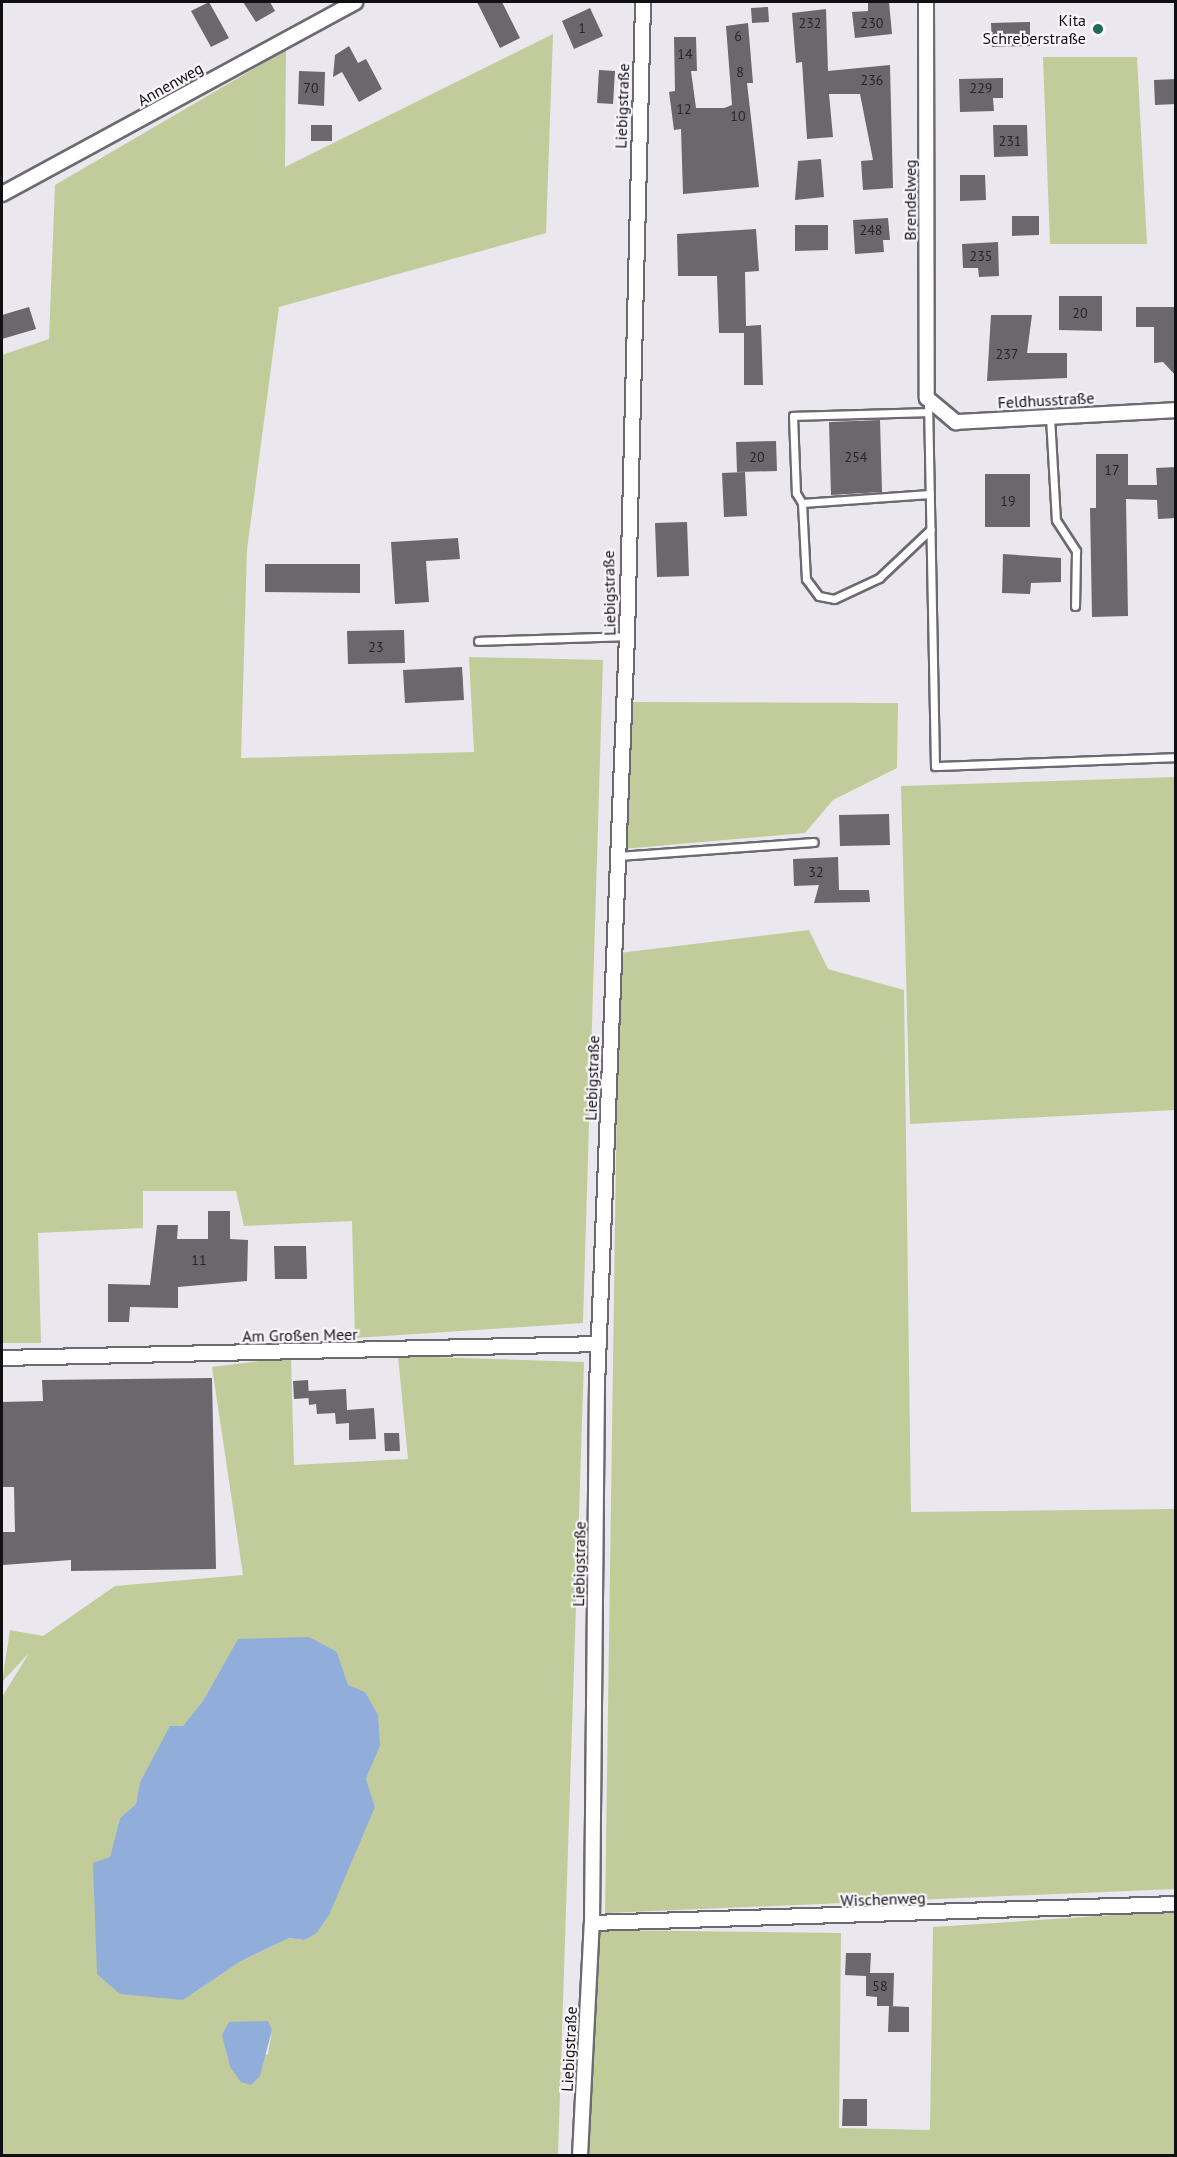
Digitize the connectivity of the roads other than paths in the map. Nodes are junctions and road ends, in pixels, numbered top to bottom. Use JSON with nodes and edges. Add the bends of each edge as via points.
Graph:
{"nodes":[{"id":1,"x":355,"y":2,"type":"edge"},
{"id":2,"x":643,"y":2,"type":"edge"},
{"id":3,"x":926,"y":2,"type":"edge"},
{"id":4,"x":2,"y":194,"type":"edge"},
{"id":5,"x":928,"y":405,"type":"junction"},
{"id":6,"x":1176,"y":410,"type":"edge"},
{"id":7,"x":1050,"y":417,"type":"junction"},
{"id":8,"x":930,"y":494,"type":"junction"},
{"id":9,"x":802,"y":503,"type":"junction"},
{"id":10,"x":931,"y":529,"type":"junction"},
{"id":11,"x":1075,"y":606,"type":"dead end"},
{"id":12,"x":627,"y":636,"type":"junction"},
{"id":13,"x":478,"y":641,"type":"dead end"},
{"id":14,"x":1176,"y":757,"type":"edge"},
{"id":15,"x":813,"y":842,"type":"dead end"},
{"id":16,"x":615,"y":856,"type":"junction"},
{"id":17,"x":599,"y":1344,"type":"junction"},
{"id":18,"x":2,"y":1358,"type":"edge"},
{"id":19,"x":1176,"y":1904,"type":"edge"},
{"id":20,"x":592,"y":1923,"type":"junction"},
{"id":21,"x":580,"y":2156,"type":"edge"}],
"edges":[{"from":1,"to":4,"type":"street","name":"Annenweg"},
{"from":2,"to":12,"type":"street","name":"Liebigstraße"},
{"from":3,"to":5,"type":"street","name":"Brendelweg"},
{"from":5,"to":7,"type":"street","name":"Feldhusstraße","via":[[956,422]]},
{"from":5,"to":8,"type":"lane"},
{"from":5,"to":9,"type":"lane","via":[[793,416],[796,493]]},
{"from":6,"to":7,"type":"street","name":"Feldhusstraße"},
{"from":7,"to":11,"type":"lane","via":[[1056,520],[1076,551]]},
{"from":8,"to":9,"type":"lane"},
{"from":8,"to":10,"type":"lane"},
{"from":9,"to":10,"type":"lane","via":[[806,579],[819,596],[834,599],[879,578]]},
{"from":10,"to":14,"type":"lane","via":[[935,766]]},
{"from":12,"to":13,"type":"lane"},
{"from":12,"to":16,"type":"street","name":"Liebigstraße"},
{"from":15,"to":16,"type":"lane"},
{"from":16,"to":17,"type":"street","name":"Liebigstraße"},
{"from":17,"to":18,"type":"street","name":"Am Großen Meer"},
{"from":17,"to":20,"type":"street","name":"Liebigstraße"},
{"from":19,"to":20,"type":"street","name":"Wischenweg"},
{"from":20,"to":21,"type":"street","name":"Liebigstraße"}]}
